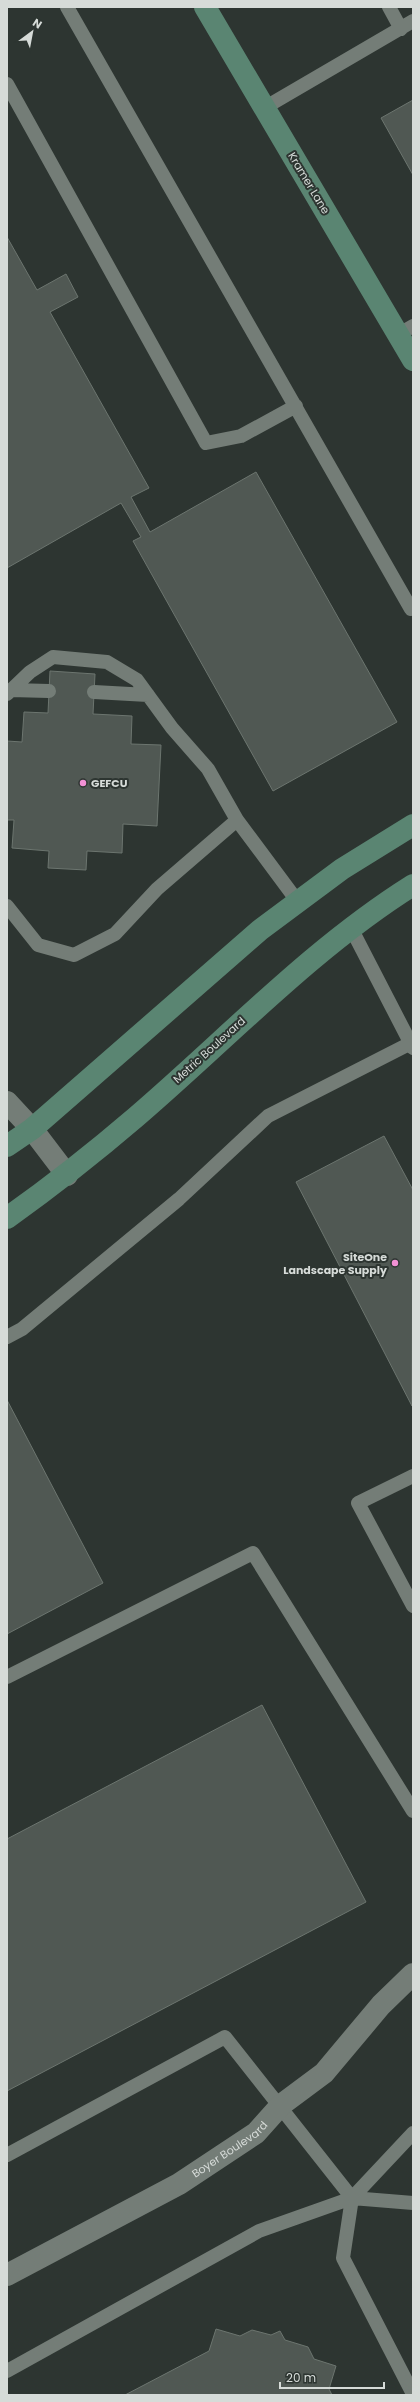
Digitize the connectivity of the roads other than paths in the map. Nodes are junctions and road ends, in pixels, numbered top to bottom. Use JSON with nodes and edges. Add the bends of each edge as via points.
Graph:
{"nodes":[{"id":1,"x":67,"y":7,"type":"edge"},
{"id":2,"x":205,"y":7,"type":"edge"},
{"id":3,"x":389,"y":7,"type":"edge"},
{"id":4,"x":407,"y":25,"type":"edge"},
{"id":5,"x":7,"y":84,"type":"edge"},
{"id":6,"x":264,"y":108,"type":"junction"},
{"id":7,"x":406,"y":330,"type":"edge"},
{"id":8,"x":413,"y":360,"type":"edge"},
{"id":9,"x":296,"y":406,"type":"junction"},
{"id":10,"x":413,"y":608,"type":"edge"},
{"id":11,"x":49,"y":690,"type":"dead end"},
{"id":12,"x":9,"y":692,"type":"edge"},
{"id":13,"x":94,"y":692,"type":"dead end"},
{"id":14,"x":148,"y":695,"type":"junction"},
{"id":15,"x":237,"y":820,"type":"junction"},
{"id":16,"x":413,"y":825,"type":"edge"},
{"id":17,"x":413,"y":885,"type":"edge"},
{"id":18,"x":298,"y":902,"type":"junction"},
{"id":19,"x":7,"y":906,"type":"edge"},
{"id":20,"x":351,"y":928,"type":"junction"},
{"id":21,"x":412,"y":1045,"type":"edge"},
{"id":22,"x":7,"y":1102,"type":"edge"},
{"id":23,"x":32,"y":1128,"type":"junction"},
{"id":24,"x":7,"y":1146,"type":"edge"},
{"id":25,"x":67,"y":1175,"type":"junction"},
{"id":26,"x":7,"y":1218,"type":"edge"},
{"id":27,"x":7,"y":1337,"type":"edge"},
{"id":28,"x":413,"y":1476,"type":"edge"},
{"id":29,"x":413,"y":1606,"type":"edge"},
{"id":30,"x":7,"y":1677,"type":"edge"},
{"id":31,"x":413,"y":1811,"type":"edge"},
{"id":32,"x":413,"y":1974,"type":"edge"},
{"id":33,"x":280,"y":2105,"type":"junction"},
{"id":34,"x":413,"y":2133,"type":"edge"},
{"id":35,"x":7,"y":2155,"type":"edge"},
{"id":36,"x":352,"y":2198,"type":"junction"},
{"id":37,"x":413,"y":2203,"type":"edge"},
{"id":38,"x":7,"y":2275,"type":"edge"},
{"id":39,"x":7,"y":2371,"type":"edge"},
{"id":40,"x":413,"y":2394,"type":"edge"}],
"edges":[{"from":1,"to":9,"type":"lane"},
{"from":2,"to":6,"type":"main road","name":"Kramer Lane"},
{"from":3,"to":4,"type":"lane"},
{"from":4,"to":6,"type":"lane"},
{"from":5,"to":9,"type":"lane","via":[[206,443],[241,436]]},
{"from":6,"to":7,"type":"main road","name":"Kramer Lane"},
{"from":7,"to":8,"type":"main road","name":"Kramer Lane"},
{"from":9,"to":10,"type":"lane","via":[[411,609]]},
{"from":11,"to":12,"type":"lane"},
{"from":12,"to":14,"type":"lane","via":[[30,672],[53,657],[107,662],[137,680]]},
{"from":13,"to":14,"type":"lane"},
{"from":14,"to":15,"type":"lane","via":[[172,728],[208,769]]},
{"from":15,"to":18,"type":"lane"},
{"from":15,"to":19,"type":"lane","via":[[157,889],[115,934],[74,955],[38,945]]},
{"from":16,"to":18,"type":"main road","via":[[342,869]]},
{"from":17,"to":20,"type":"main road","name":"Metric Boulevard"},
{"from":18,"to":23,"type":"main road","via":[[260,930]]},
{"from":20,"to":21,"type":"lane"},
{"from":20,"to":25,"type":"main road","name":"Metric Boulevard","via":[[250,1013],[136,1117]]},
{"from":21,"to":27,"type":"lane","via":[[268,1116],[179,1199],[22,1329]]},
{"from":22,"to":23,"type":"street"},
{"from":23,"to":24,"type":"main road"},
{"from":23,"to":25,"type":"street"},
{"from":25,"to":26,"type":"main road","name":"Metric Boulevard"},
{"from":28,"to":29,"type":"lane","via":[[358,1503]]},
{"from":30,"to":31,"type":"lane","via":[[253,1553]]},
{"from":32,"to":33,"type":"street","name":"Boyer Boulevard","via":[[381,2005],[324,2073]]},
{"from":33,"to":35,"type":"lane","via":[[225,2037]]},
{"from":33,"to":36,"type":"lane"},
{"from":33,"to":38,"type":"street","name":"Boyer Boulevard","via":[[256,2133],[179,2184]]},
{"from":34,"to":36,"type":"lane"},
{"from":36,"to":37,"type":"lane"},
{"from":36,"to":39,"type":"lane","via":[[259,2231]]},
{"from":36,"to":40,"type":"lane","via":[[342,2258]]}]}
